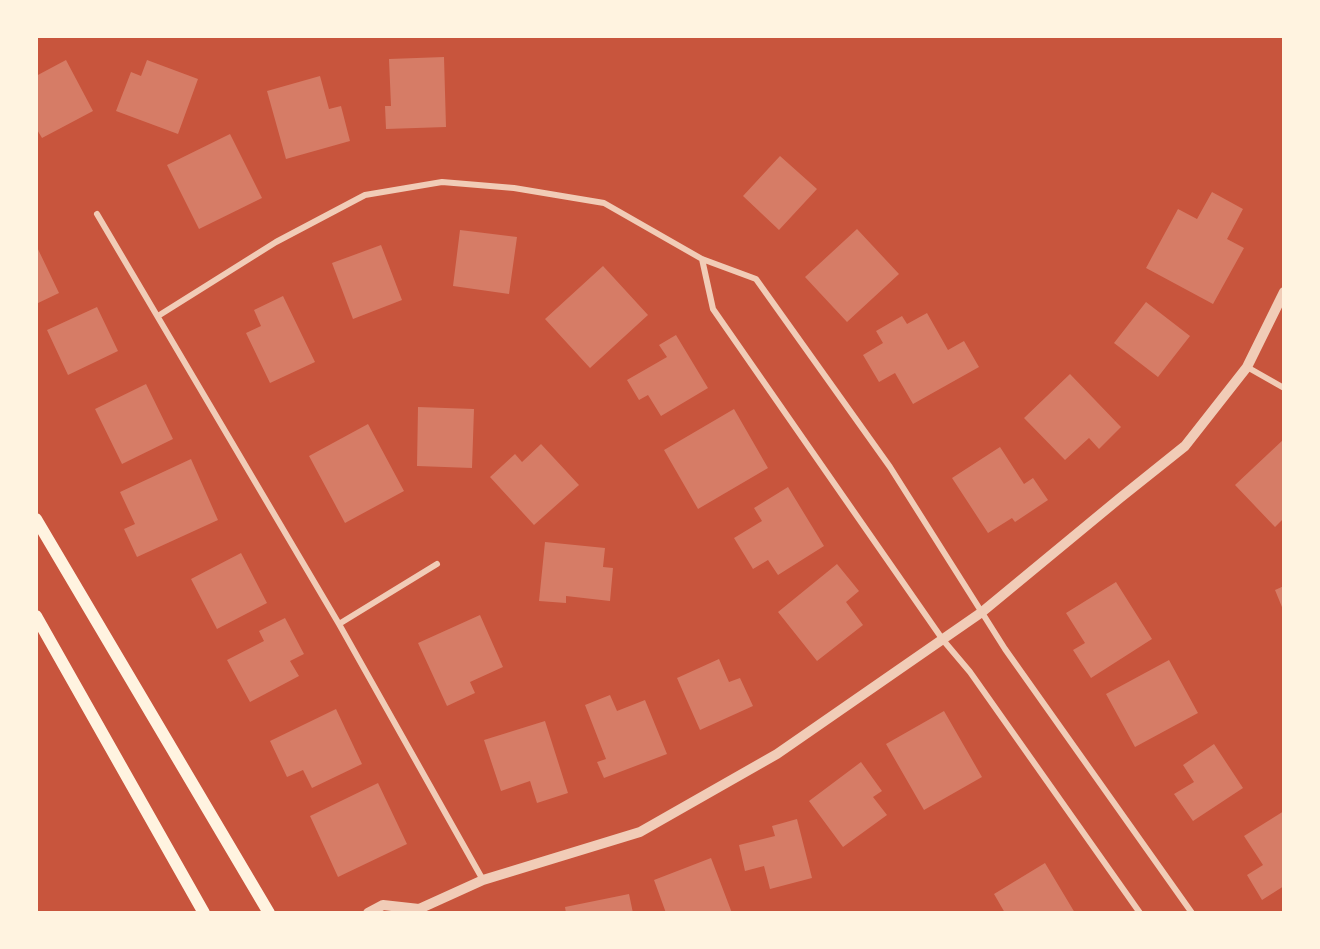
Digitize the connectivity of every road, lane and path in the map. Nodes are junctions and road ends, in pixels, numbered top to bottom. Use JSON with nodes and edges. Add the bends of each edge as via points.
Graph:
{"nodes":[{"id":1,"x":97,"y":214,"type":"dead end"},
{"id":2,"x":702,"y":259,"type":"junction"},
{"id":3,"x":1284,"y":292,"type":"edge"},
{"id":4,"x":158,"y":316,"type":"junction"},
{"id":5,"x":1247,"y":367,"type":"junction"},
{"id":6,"x":1284,"y":388,"type":"edge"},
{"id":7,"x":36,"y":519,"type":"edge"},
{"id":8,"x":437,"y":564,"type":"dead end"},
{"id":9,"x":982,"y":612,"type":"junction"},
{"id":10,"x":36,"y":616,"type":"edge"},
{"id":11,"x":339,"y":624,"type":"junction"},
{"id":12,"x":943,"y":640,"type":"junction"},
{"id":13,"x":483,"y":880,"type":"junction"},
{"id":14,"x":417,"y":911,"type":"edge"},
{"id":15,"x":204,"y":913,"type":"edge"},
{"id":16,"x":269,"y":913,"type":"edge"},
{"id":17,"x":368,"y":913,"type":"edge"},
{"id":18,"x":1140,"y":913,"type":"edge"},
{"id":19,"x":1192,"y":913,"type":"edge"}],
"edges":[{"from":1,"to":4,"type":"street"},
{"from":2,"to":4,"type":"street","via":[[604,203],[514,188],[442,182],[364,195],[276,242]]},
{"from":2,"to":9,"type":"street","via":[[756,279],[890,467]]},
{"from":2,"to":12,"type":"street","via":[[713,309]]},
{"from":3,"to":5,"type":"street"},
{"from":4,"to":11,"type":"street"},
{"from":5,"to":6,"type":"street"},
{"from":5,"to":9,"type":"street","via":[[1185,446]]},
{"from":7,"to":16,"type":"main road"},
{"from":8,"to":11,"type":"street"},
{"from":9,"to":12,"type":"street"},
{"from":9,"to":19,"type":"street"},
{"from":10,"to":15,"type":"main road"},
{"from":11,"to":13,"type":"street"},
{"from":12,"to":13,"type":"street","via":[[777,754],[640,832]]},
{"from":12,"to":18,"type":"street"},
{"from":13,"to":14,"type":"street"},
{"from":14,"to":17,"type":"street","via":[[383,905]]}]}
